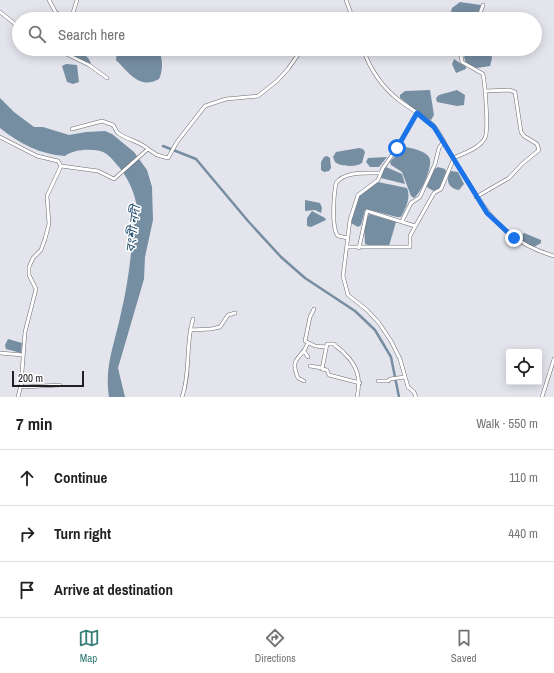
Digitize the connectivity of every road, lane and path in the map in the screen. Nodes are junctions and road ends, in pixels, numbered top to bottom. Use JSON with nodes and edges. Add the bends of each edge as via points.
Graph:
{"nodes":[{"id":1,"x":49,"y":0,"type":"edge"},
{"id":2,"x":77,"y":0,"type":"edge"},
{"id":3,"x":346,"y":0,"type":"edge"},
{"id":4,"x":483,"y":5,"type":"dead end"},
{"id":5,"x":0,"y":12,"type":"edge"},
{"id":6,"x":55,"y":12,"type":"edge"},
{"id":7,"x":73,"y":12,"type":"edge"},
{"id":8,"x":350,"y":12,"type":"edge"},
{"id":9,"x":480,"y":12,"type":"edge"},
{"id":10,"x":12,"y":21,"type":"edge"},
{"id":11,"x":70,"y":56,"type":"edge"},
{"id":12,"x":297,"y":56,"type":"edge"},
{"id":13,"x":366,"y":56,"type":"edge"},
{"id":14,"x":461,"y":56,"type":"edge"},
{"id":15,"x":107,"y":78,"type":"dead end"},
{"id":16,"x":486,"y":91,"type":"junction"},
{"id":17,"x":417,"y":113,"type":"junction"},
{"id":18,"x":72,"y":129,"type":"dead end"},
{"id":19,"x":0,"y":137,"type":"edge"},
{"id":20,"x":443,"y":142,"type":"junction"},
{"id":21,"x":147,"y":150,"type":"junction"},
{"id":22,"x":454,"y":158,"type":"junction"},
{"id":23,"x":61,"y":166,"type":"junction"},
{"id":24,"x":380,"y":173,"type":"junction"},
{"id":25,"x":476,"y":197,"type":"junction"},
{"id":26,"x":402,"y":221,"type":"junction"},
{"id":27,"x":416,"y":226,"type":"junction"},
{"id":28,"x":348,"y":238,"type":"junction"},
{"id":29,"x":347,"y":247,"type":"junction"},
{"id":30,"x":359,"y":248,"type":"junction"},
{"id":31,"x":554,"y":256,"type":"edge"},
{"id":32,"x":314,"y":309,"type":"dead end"},
{"id":33,"x":235,"y":313,"type":"dead end"},
{"id":34,"x":193,"y":319,"type":"dead end"},
{"id":35,"x":190,"y":330,"type":"junction"},
{"id":36,"x":308,"y":343,"type":"junction"},
{"id":37,"x":326,"y":347,"type":"junction"},
{"id":38,"x":304,"y":351,"type":"junction"},
{"id":39,"x":0,"y":353,"type":"edge"},
{"id":40,"x":23,"y":354,"type":"junction"},
{"id":41,"x":308,"y":357,"type":"dead end"},
{"id":42,"x":554,"y":359,"type":"edge"},
{"id":43,"x":310,"y":366,"type":"dead end"},
{"id":44,"x":322,"y":368,"type":"junction"},
{"id":45,"x":405,"y":377,"type":"junction"},
{"id":46,"x":304,"y":381,"type":"dead end"},
{"id":47,"x":378,"y":381,"type":"dead end"},
{"id":48,"x":360,"y":383,"type":"junction"},
{"id":49,"x":60,"y":385,"type":"dead end"},
{"id":50,"x":22,"y":386,"type":"junction"},
{"id":51,"x":18,"y":397,"type":"edge"},
{"id":52,"x":182,"y":397,"type":"edge"},
{"id":53,"x":357,"y":397,"type":"edge"},
{"id":54,"x":416,"y":397,"type":"edge"},
{"id":55,"x":542,"y":397,"type":"edge"}],
"edges":[{"from":1,"to":6,"type":"street"},
{"from":2,"to":7,"type":"street"},
{"from":3,"to":8,"type":"street"},
{"from":4,"to":9,"type":"street"},
{"from":5,"to":10,"type":"street"},
{"from":11,"to":15,"type":"street"},
{"from":12,"to":21,"type":"street","via":[[288,70],[258,96],[226,99],[205,106],[167,159]]},
{"from":13,"to":17,"type":"street","via":[[383,84]]},
{"from":14,"to":16,"type":"street","via":[[462,62],[483,74]]},
{"from":16,"to":22,"type":"street","via":[[487,132],[484,139]]},
{"from":16,"to":25,"type":"street","via":[[515,92],[521,132],[537,144],[539,150],[509,178]]},
{"from":17,"to":20,"type":"street","via":[[434,127]]},
{"from":17,"to":24,"type":"street"},
{"from":18,"to":21,"type":"street","via":[[102,121],[113,124],[119,134],[144,145]]},
{"from":19,"to":23,"type":"street","via":[[37,156],[58,161]]},
{"from":20,"to":22,"type":"street"},
{"from":20,"to":26,"type":"street","via":[[420,197],[411,203]]},
{"from":21,"to":23,"type":"street","via":[[114,179],[98,171]]},
{"from":22,"to":25,"type":"street"},
{"from":22,"to":27,"type":"street","via":[[441,189],[434,193]]},
{"from":23,"to":40,"type":"street","via":[[47,196],[49,224],[45,239],[29,268],[29,275],[36,289],[25,332]]},
{"from":24,"to":28,"type":"street","via":[[378,180],[358,195]]},
{"from":24,"to":28,"type":"street","via":[[364,172],[345,176],[336,183],[336,233]]},
{"from":25,"to":31,"type":"street","via":[[496,223],[514,238],[531,248]]},
{"from":26,"to":27,"type":"street"},
{"from":26,"to":30,"type":"street","via":[[367,211]]},
{"from":27,"to":30,"type":"street","via":[[410,236],[410,248]]},
{"from":28,"to":29,"type":"street"},
{"from":29,"to":30,"type":"street"},
{"from":29,"to":45,"type":"street","via":[[343,276],[346,293],[368,310],[383,329],[398,353]]},
{"from":32,"to":36,"type":"street","via":[[305,339]]},
{"from":33,"to":35,"type":"street","via":[[228,315],[220,327],[211,330]]},
{"from":34,"to":35,"type":"street"},
{"from":35,"to":52,"type":"street","via":[[188,379]]},
{"from":36,"to":37,"type":"street"},
{"from":36,"to":38,"type":"street"},
{"from":37,"to":44,"type":"street"},
{"from":37,"to":48,"type":"street","via":[[332,343],[345,353],[359,375]]},
{"from":38,"to":41,"type":"street"},
{"from":38,"to":46,"type":"street","via":[[296,359],[295,366],[298,378]]},
{"from":39,"to":40,"type":"street"},
{"from":40,"to":50,"type":"street"},
{"from":42,"to":55,"type":"street"},
{"from":43,"to":44,"type":"street"},
{"from":44,"to":48,"type":"street","via":[[329,375]]},
{"from":45,"to":47,"type":"street"},
{"from":45,"to":54,"type":"street","via":[[408,387]]},
{"from":48,"to":53,"type":"street"},
{"from":49,"to":50,"type":"street"},
{"from":50,"to":51,"type":"street"}]}
